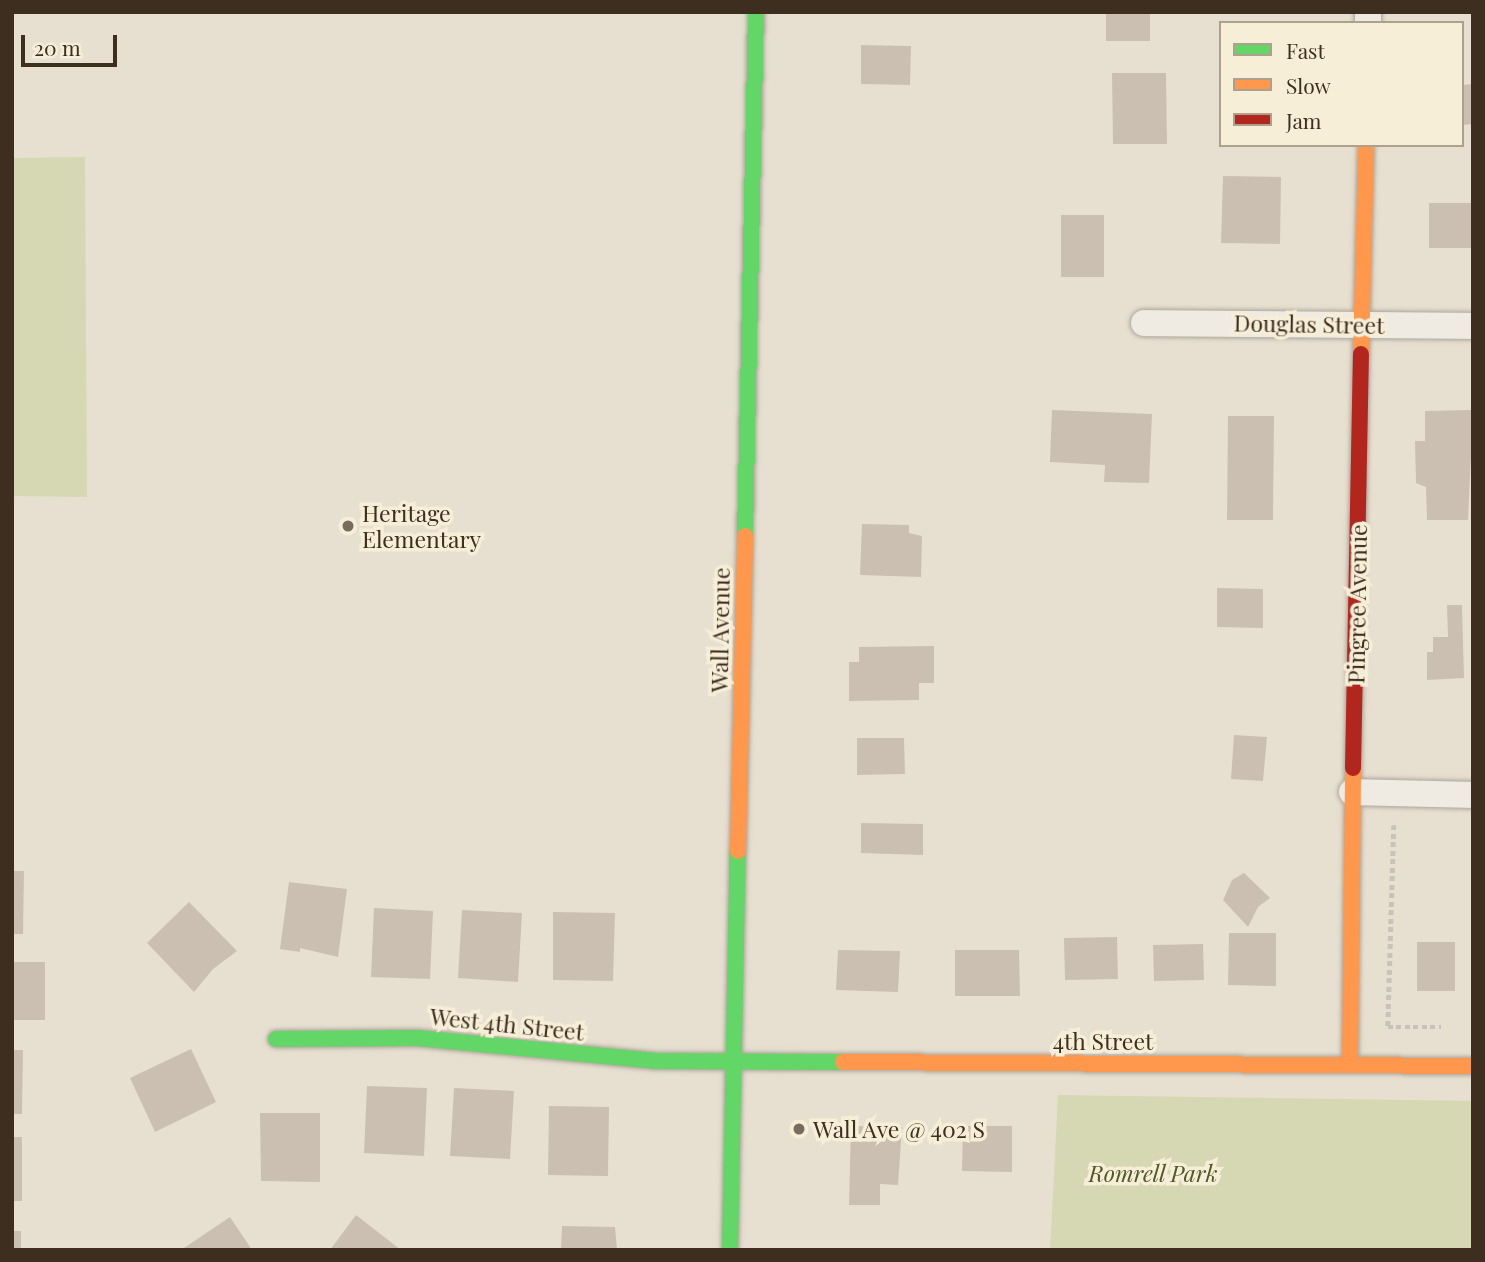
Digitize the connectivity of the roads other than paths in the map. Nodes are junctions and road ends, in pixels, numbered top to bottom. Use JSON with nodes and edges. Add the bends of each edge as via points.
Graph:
{"nodes":[{"id":1,"x":756,"y":12,"type":"edge"},
{"id":2,"x":1366,"y":147,"type":"edge"},
{"id":3,"x":1144,"y":323,"type":"dead end"},
{"id":4,"x":1364,"y":324,"type":"junction"},
{"id":5,"x":1473,"y":326,"type":"edge"},
{"id":6,"x":1352,"y":792,"type":"junction"},
{"id":7,"x":1473,"y":795,"type":"edge"},
{"id":8,"x":276,"y":1038,"type":"dead end"},
{"id":9,"x":733,"y":1062,"type":"junction"},
{"id":10,"x":1350,"y":1063,"type":"junction"},
{"id":11,"x":1473,"y":1066,"type":"edge"},
{"id":12,"x":730,"y":1250,"type":"edge"}],
"edges":[{"from":1,"to":9,"type":"street","name":"Wall Avenue"},
{"from":2,"to":4,"type":"street","name":"Pingree Avenue"},
{"from":3,"to":4,"type":"street","name":"Douglas Street"},
{"from":4,"to":5,"type":"street","name":"Douglas Street"},
{"from":4,"to":6,"type":"street","name":"Pingree Avenue"},
{"from":6,"to":7,"type":"street"},
{"from":6,"to":10,"type":"street","name":"Pingree Avenue"},
{"from":8,"to":9,"type":"street","name":"West 4th Street","via":[[417,1038],[640,1060]]},
{"from":9,"to":10,"type":"street","name":"4th Street"},
{"from":9,"to":12,"type":"street","name":"Wall Avenue"},
{"from":10,"to":11,"type":"street","name":"4th Street"}]}
